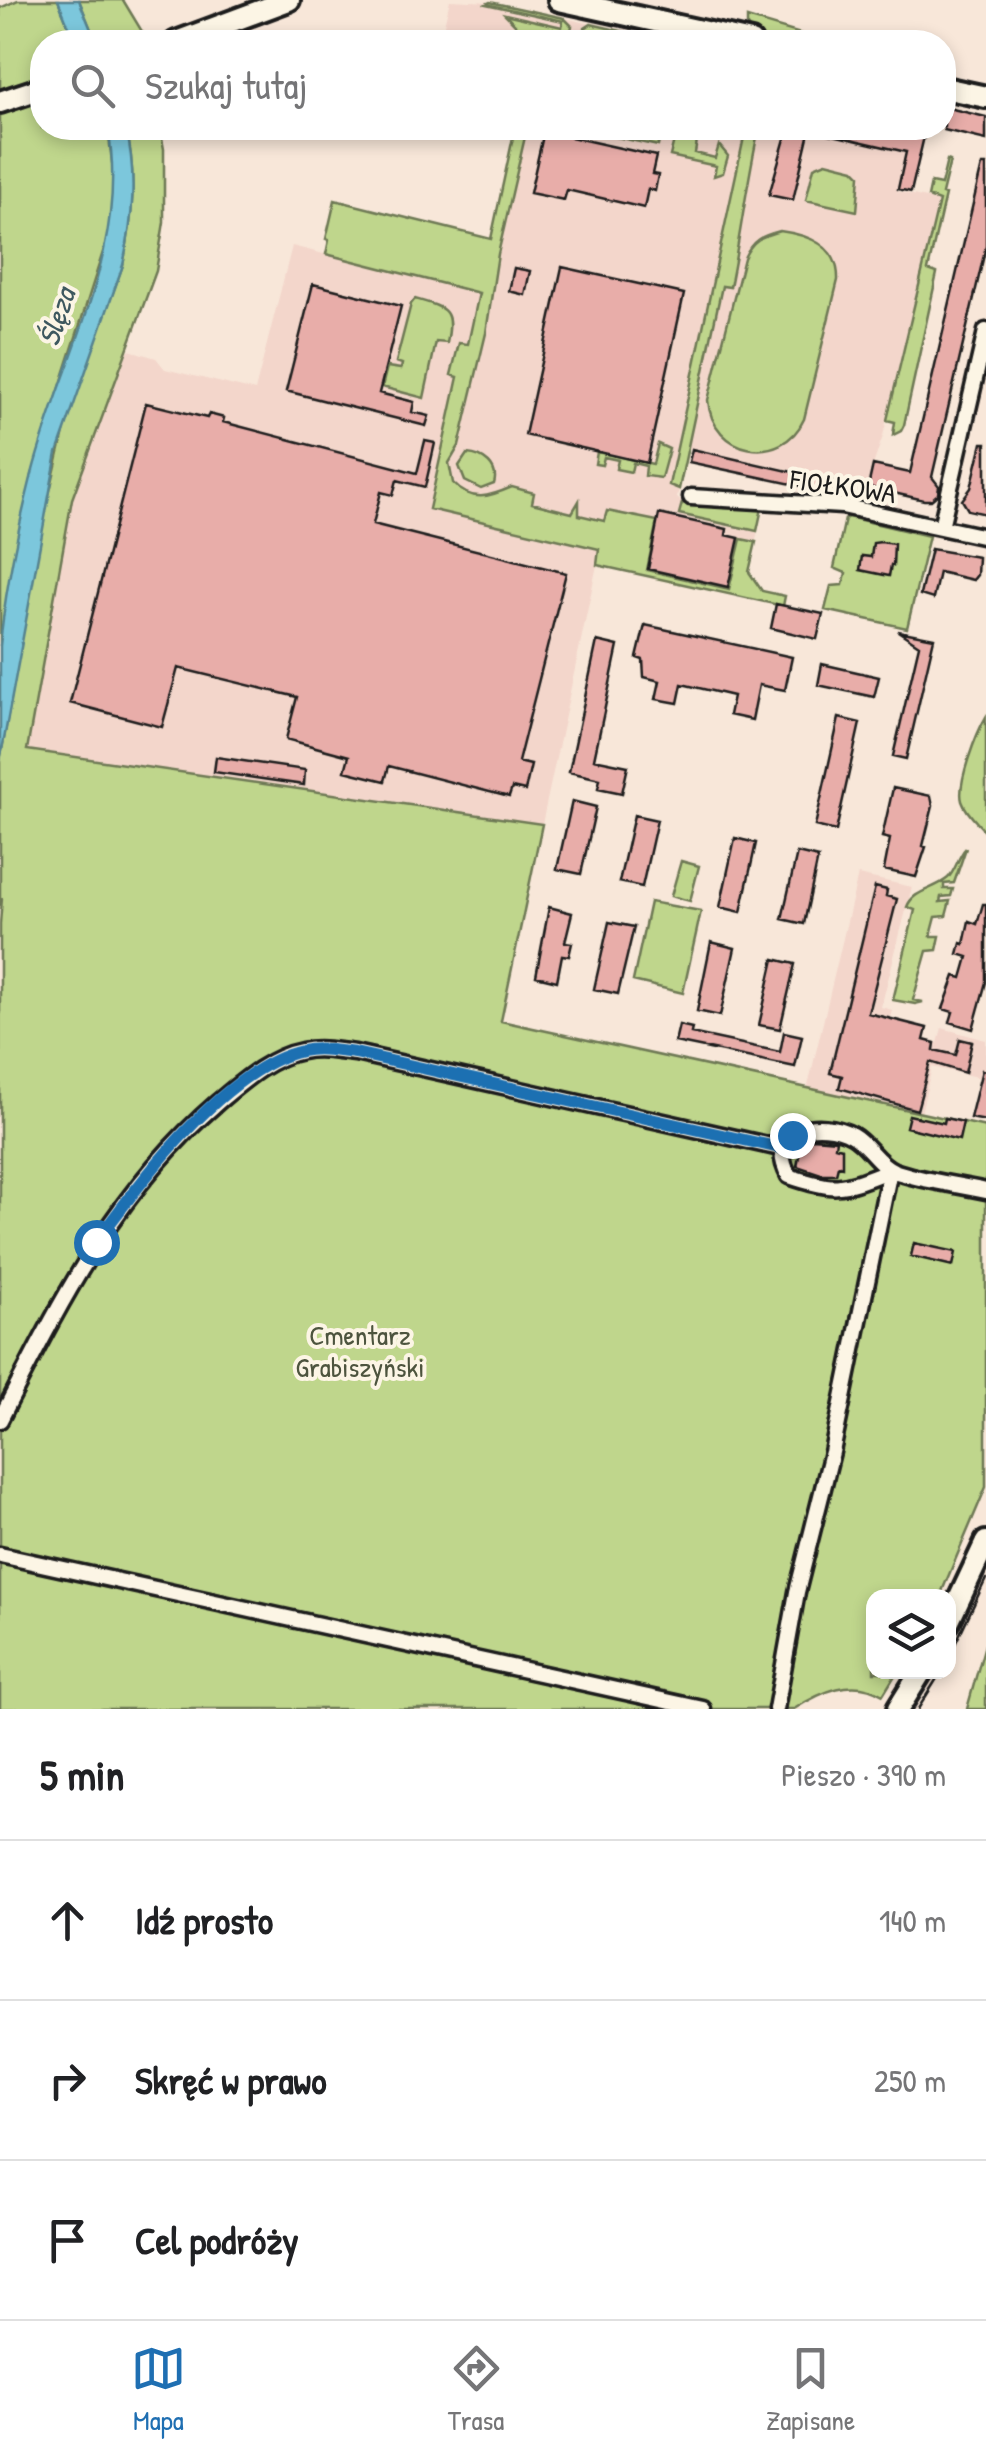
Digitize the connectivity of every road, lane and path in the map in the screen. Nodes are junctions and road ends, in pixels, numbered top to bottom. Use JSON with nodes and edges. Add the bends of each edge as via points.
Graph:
{"nodes":[{"id":1,"x":289,"y":0,"type":"edge"},
{"id":2,"x":559,"y":0,"type":"edge"},
{"id":3,"x":208,"y":30,"type":"edge"},
{"id":4,"x":695,"y":30,"type":"edge"},
{"id":5,"x":956,"y":91,"type":"edge"},
{"id":6,"x":30,"y":92,"type":"edge"},
{"id":7,"x":986,"y":97,"type":"edge"},
{"id":8,"x":0,"y":102,"type":"edge"},
{"id":9,"x":986,"y":331,"type":"edge"},
{"id":10,"x":691,"y":497,"type":"dead end"},
{"id":11,"x":941,"y":527,"type":"junction"},
{"id":12,"x":986,"y":537,"type":"edge"},
{"id":13,"x":780,"y":1148,"type":"junction"},
{"id":14,"x":890,"y":1170,"type":"junction"},
{"id":15,"x":986,"y":1191,"type":"edge"},
{"id":16,"x":0,"y":1420,"type":"edge"},
{"id":17,"x":986,"y":1542,"type":"edge"},
{"id":18,"x":0,"y":1555,"type":"edge"},
{"id":19,"x":956,"y":1605,"type":"edge"},
{"id":20,"x":917,"y":1679,"type":"edge"},
{"id":21,"x":704,"y":1709,"type":"edge"},
{"id":22,"x":776,"y":1709,"type":"edge"},
{"id":23,"x":898,"y":1709,"type":"edge"}],
"edges":[{"from":1,"to":3,"type":"street"},
{"from":2,"to":4,"type":"street"},
{"from":5,"to":7,"type":"street"},
{"from":6,"to":8,"type":"street"},
{"from":9,"to":11,"type":"street"},
{"from":10,"to":11,"type":"street","name":"FIOŁKOWA","via":[[842,506]]},
{"from":11,"to":12,"type":"street","name":"FIOŁKOWA"},
{"from":13,"to":14,"type":"street","via":[[807,1128],[852,1134]]},
{"from":13,"to":14,"type":"street","via":[[789,1176],[816,1186],[840,1189]]},
{"from":13,"to":16,"type":"street","via":[[355,1053],[288,1055],[240,1084],[159,1158],[96,1242]]},
{"from":14,"to":15,"type":"street"},
{"from":14,"to":22,"type":"street"},
{"from":17,"to":19,"type":"street"},
{"from":18,"to":21,"type":"street"},
{"from":20,"to":23,"type":"street"}]}
